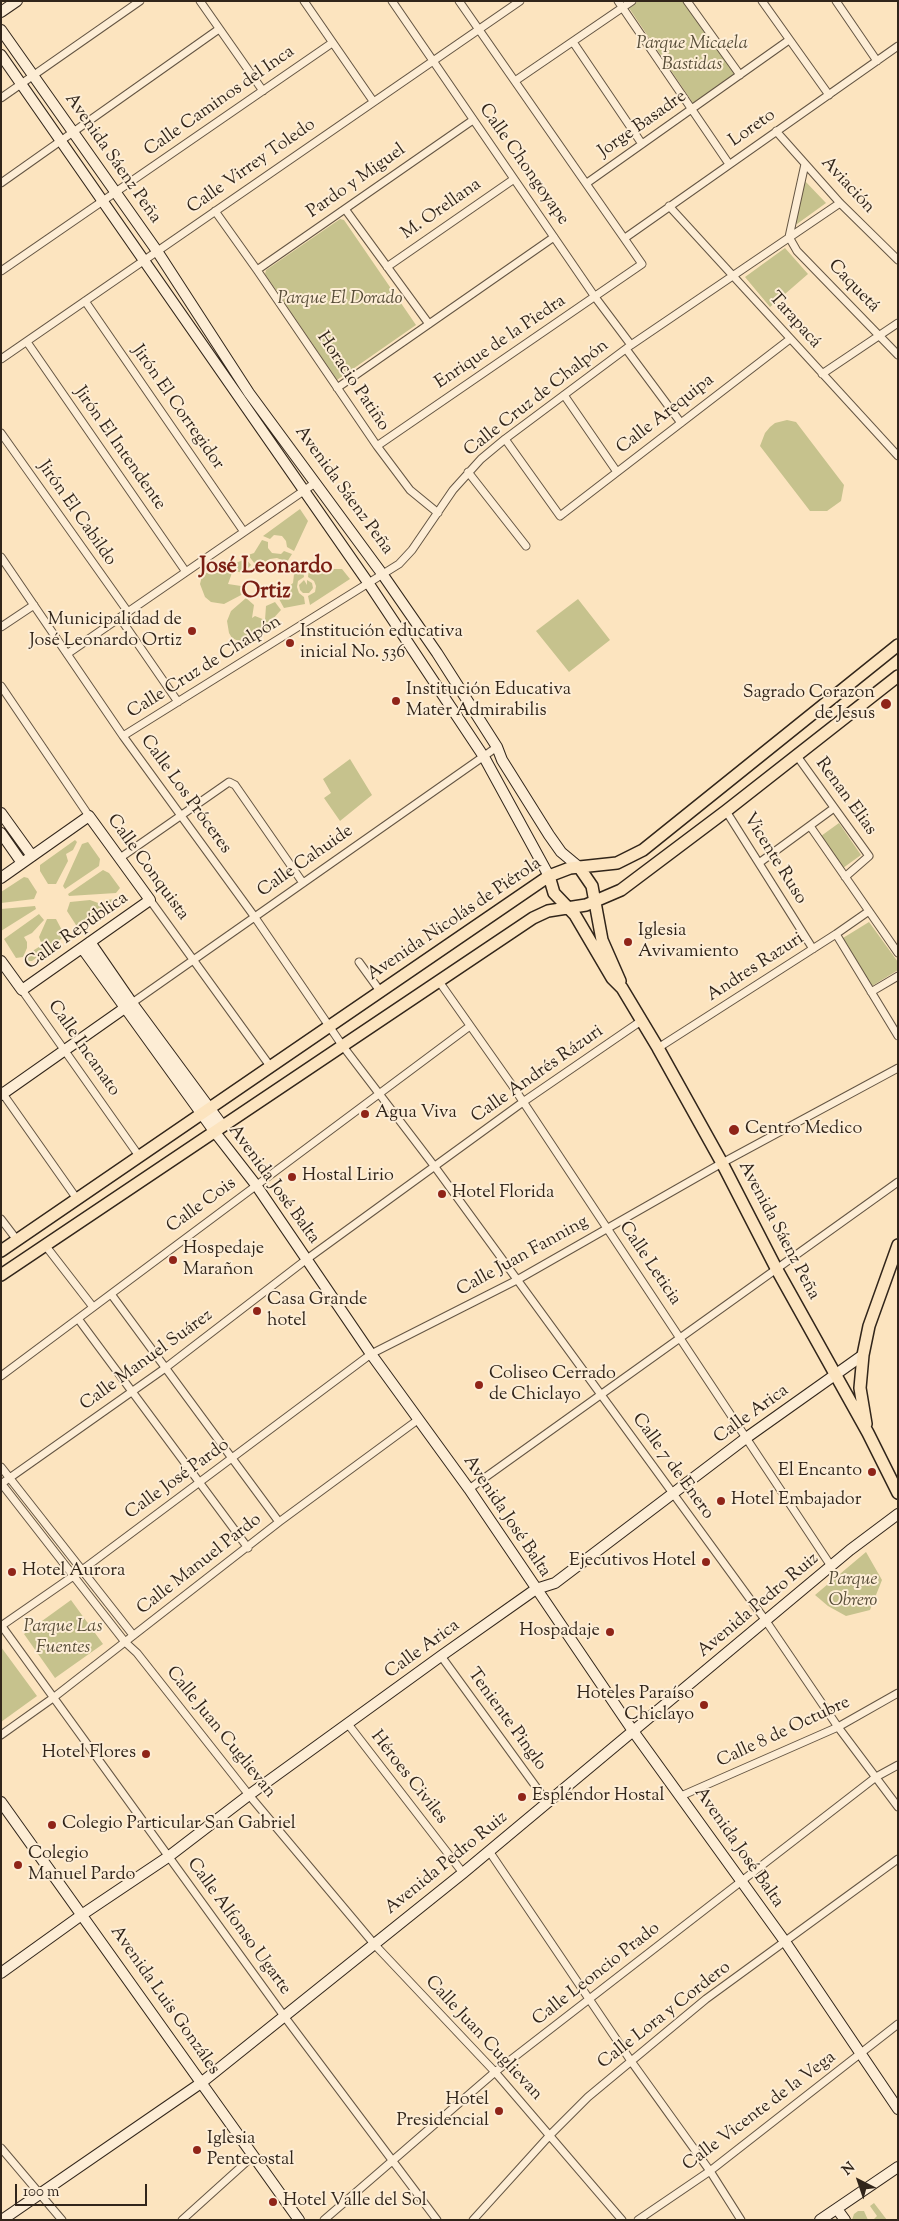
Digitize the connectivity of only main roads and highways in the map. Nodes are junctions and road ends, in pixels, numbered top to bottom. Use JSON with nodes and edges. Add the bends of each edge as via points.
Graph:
{"nodes":[{"id":1,"x":898,"y":645,"type":"edge"},
{"id":2,"x":898,"y":676,"type":"edge"},
{"id":3,"x":579,"y":867,"type":"junction"},
{"id":4,"x":550,"y":876,"type":"junction"},
{"id":5,"x":595,"y":902,"type":"junction"},
{"id":6,"x":568,"y":907,"type":"junction"},
{"id":7,"x":622,"y":988,"type":"junction"},
{"id":8,"x":33,"y":1229,"type":"junction"},
{"id":9,"x":45,"y":1245,"type":"junction"},
{"id":10,"x":898,"y":1245,"type":"edge"},
{"id":11,"x":1,"y":1251,"type":"edge"},
{"id":12,"x":1,"y":1275,"type":"edge"},
{"id":13,"x":868,"y":1433,"type":"junction"},
{"id":14,"x":898,"y":1493,"type":"edge"}],
"edges":[{"from":1,"to":3,"type":"main road","name":"Avenida Nicolás de Piérola","via":[[643,850],[617,863]]},
{"from":2,"to":5,"type":"main road","via":[[622,890]]},
{"from":3,"to":4,"type":"main road","name":"Avenida Nicolás de Piérola"},
{"from":3,"to":5,"type":"main road","name":"Avenida Sáenz Peña","via":[[592,886]]},
{"from":4,"to":6,"type":"main road","name":"Avenida Sáenz Peña","via":[[554,893]]},
{"from":4,"to":8,"type":"main road","name":"Avenida Nicolás de Piérola"},
{"from":5,"to":6,"type":"main road"},
{"from":5,"to":7,"type":"main road","name":"Avenida Sáenz Peña","via":[[602,940]]},
{"from":6,"to":7,"type":"main road","name":"Avenida Sáenz Peña","via":[[612,978]]},
{"from":6,"to":9,"type":"main road","via":[[533,918]]},
{"from":7,"to":13,"type":"main road","name":"Avenida Sáenz Peña","via":[[722,1163]]},
{"from":8,"to":9,"type":"main road"},
{"from":8,"to":11,"type":"main road","name":"Avenida Nicolás de Piérola"},
{"from":9,"to":12,"type":"main road"},
{"from":10,"to":13,"type":"main road","via":[[869,1326],[863,1355],[860,1388]]},
{"from":13,"to":14,"type":"main road","name":"Avenida Sáenz Peña"}]}
